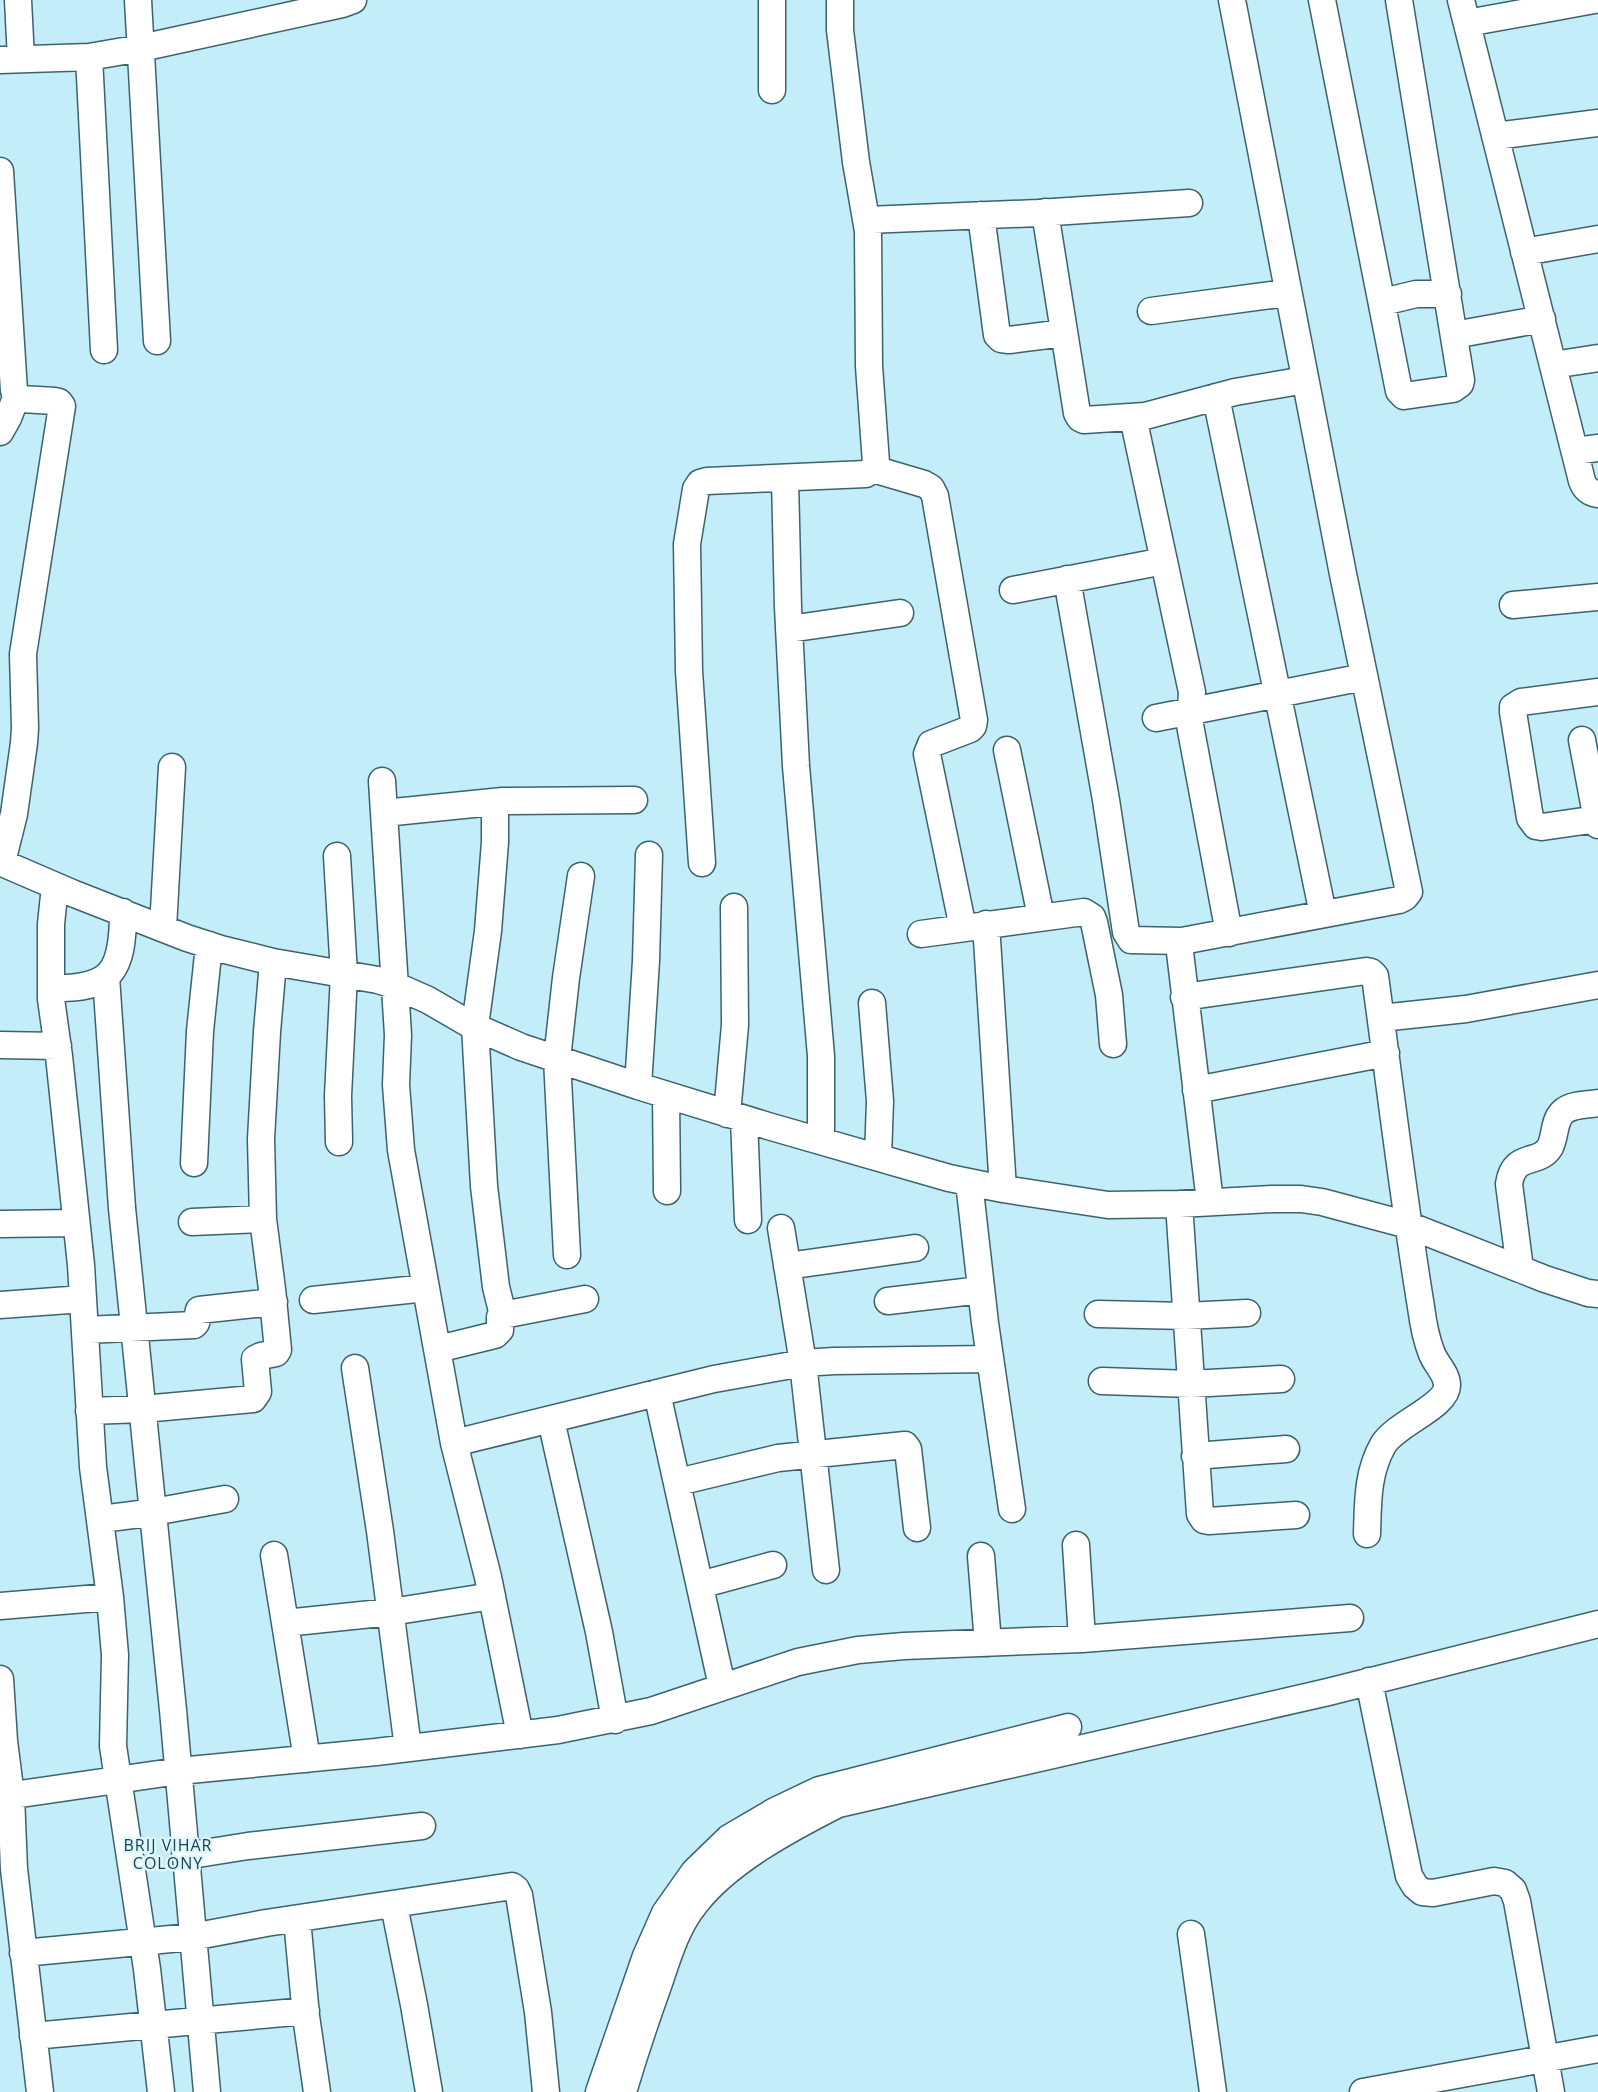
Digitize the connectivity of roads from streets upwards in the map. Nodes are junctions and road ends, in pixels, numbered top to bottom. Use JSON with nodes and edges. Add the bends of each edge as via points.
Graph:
{"nodes":[{"id":1,"x":18,"y":0,"type":"edge"},
{"id":2,"x":138,"y":0,"type":"edge"},
{"id":3,"x":353,"y":0,"type":"edge"},
{"id":4,"x":772,"y":0,"type":"edge"},
{"id":5,"x":840,"y":0,"type":"edge"},
{"id":6,"x":1232,"y":0,"type":"edge"},
{"id":7,"x":1322,"y":0,"type":"edge"},
{"id":8,"x":1399,"y":0,"type":"edge"},
{"id":9,"x":1594,"y":0,"type":"edge"},
{"id":10,"x":1464,"y":11,"type":"edge"},
{"id":11,"x":141,"y":48,"type":"junction"},
{"id":12,"x":89,"y":57,"type":"junction"},
{"id":13,"x":10,"y":59,"type":"edge"},
{"id":14,"x":772,"y":90,"type":"dead end"},
{"id":15,"x":1598,"y":123,"type":"edge"},
{"id":16,"x":1495,"y":136,"type":"junction"},
{"id":17,"x":0,"y":171,"type":"edge"},
{"id":18,"x":1189,"y":203,"type":"dead end"},
{"id":19,"x":1045,"y":212,"type":"junction"},
{"id":20,"x":981,"y":215,"type":"junction"},
{"id":21,"x":866,"y":220,"type":"junction"},
{"id":22,"x":1598,"y":238,"type":"edge"},
{"id":23,"x":1524,"y":252,"type":"junction"},
{"id":24,"x":1288,"y":293,"type":"junction"},
{"id":25,"x":1448,"y":294,"type":"junction"},
{"id":26,"x":1383,"y":302,"type":"junction"},
{"id":27,"x":1151,"y":310,"type":"dead end"},
{"id":28,"x":1542,"y":320,"type":"junction"},
{"id":29,"x":1064,"y":333,"type":"junction"},
{"id":30,"x":1454,"y":335,"type":"junction"},
{"id":31,"x":157,"y":341,"type":"dead end"},
{"id":32,"x":104,"y":350,"type":"dead end"},
{"id":33,"x":1598,"y":358,"type":"edge"},
{"id":34,"x":1553,"y":365,"type":"junction"},
{"id":35,"x":1305,"y":380,"type":"junction"},
{"id":36,"x":17,"y":395,"type":"junction"},
{"id":37,"x":1216,"y":397,"type":"junction"},
{"id":38,"x":1133,"y":417,"type":"junction"},
{"id":39,"x":0,"y":432,"type":"edge"},
{"id":40,"x":1586,"y":450,"type":"edge"},
{"id":41,"x":873,"y":470,"type":"junction"},
{"id":42,"x":785,"y":479,"type":"junction"},
{"id":43,"x":1598,"y":494,"type":"edge"},
{"id":44,"x":1164,"y":561,"type":"junction"},
{"id":45,"x":1067,"y":579,"type":"junction"},
{"id":46,"x":1013,"y":590,"type":"dead end"},
{"id":47,"x":1598,"y":597,"type":"edge"},
{"id":48,"x":1513,"y":605,"type":"dead end"},
{"id":49,"x":900,"y":613,"type":"dead end"},
{"id":50,"x":789,"y":629,"type":"junction"},
{"id":51,"x":1364,"y":677,"type":"junction"},
{"id":52,"x":1598,"y":692,"type":"edge"},
{"id":53,"x":1278,"y":696,"type":"junction"},
{"id":54,"x":1191,"y":710,"type":"junction"},
{"id":55,"x":1156,"y":718,"type":"dead end"},
{"id":56,"x":1582,"y":740,"type":"dead end"},
{"id":57,"x":1008,"y":750,"type":"dead end"},
{"id":58,"x":172,"y":767,"type":"dead end"},
{"id":59,"x":382,"y":781,"type":"dead end"},
{"id":60,"x":634,"y":800,"type":"dead end"},
{"id":61,"x":495,"y":802,"type":"junction"},
{"id":62,"x":384,"y":813,"type":"junction"},
{"id":63,"x":1597,"y":822,"type":"edge"},
{"id":64,"x":649,"y":855,"type":"dead end"},
{"id":65,"x":338,"y":856,"type":"dead end"},
{"id":66,"x":1,"y":862,"type":"edge"},
{"id":67,"x":702,"y":863,"type":"dead end"},
{"id":68,"x":581,"y":876,"type":"dead end"},
{"id":69,"x":55,"y":886,"type":"junction"},
{"id":70,"x":734,"y":907,"type":"dead end"},
{"id":71,"x":123,"y":912,"type":"junction"},
{"id":72,"x":1323,"y":914,"type":"junction"},
{"id":73,"x":1041,"y":917,"type":"junction"},
{"id":74,"x":975,"y":926,"type":"junction"},
{"id":75,"x":162,"y":928,"type":"junction"},
{"id":76,"x":1229,"y":933,"type":"junction"},
{"id":77,"x":921,"y":934,"type":"dead end"},
{"id":78,"x":1182,"y":941,"type":"junction"},
{"id":79,"x":209,"y":945,"type":"junction"},
{"id":80,"x":273,"y":962,"type":"junction"},
{"id":81,"x":344,"y":974,"type":"junction"},
{"id":82,"x":106,"y":977,"type":"junction"},
{"id":83,"x":1598,"y":984,"type":"edge"},
{"id":84,"x":394,"y":985,"type":"junction"},
{"id":85,"x":51,"y":988,"type":"junction"},
{"id":86,"x":1184,"y":997,"type":"junction"},
{"id":87,"x":872,"y":1003,"type":"dead end"},
{"id":88,"x":1381,"y":1018,"type":"junction"},
{"id":89,"x":475,"y":1026,"type":"junction"},
{"id":90,"x":1113,"y":1044,"type":"dead end"},
{"id":91,"x":0,"y":1045,"type":"edge"},
{"id":92,"x":58,"y":1046,"type":"junction"},
{"id":93,"x":1386,"y":1053,"type":"junction"},
{"id":94,"x":557,"y":1059,"type":"junction"},
{"id":95,"x":638,"y":1086,"type":"junction"},
{"id":96,"x":1196,"y":1090,"type":"junction"},
{"id":97,"x":666,"y":1095,"type":"junction"},
{"id":98,"x":1598,"y":1103,"type":"edge"},
{"id":99,"x":736,"y":1116,"type":"junction"},
{"id":100,"x":821,"y":1141,"type":"junction"},
{"id":101,"x":339,"y":1142,"type":"dead end"},
{"id":102,"x":878,"y":1157,"type":"junction"},
{"id":103,"x":194,"y":1162,"type":"dead end"},
{"id":104,"x":969,"y":1182,"type":"junction"},
{"id":105,"x":1003,"y":1189,"type":"junction"},
{"id":106,"x":667,"y":1191,"type":"dead end"},
{"id":107,"x":1210,"y":1202,"type":"junction"},
{"id":108,"x":1179,"y":1204,"type":"junction"},
{"id":109,"x":263,"y":1219,"type":"junction"},
{"id":110,"x":748,"y":1220,"type":"dead end"},
{"id":111,"x":192,"y":1222,"type":"dead end"},
{"id":112,"x":76,"y":1223,"type":"junction"},
{"id":113,"x":0,"y":1224,"type":"edge"},
{"id":114,"x":1408,"y":1225,"type":"junction"},
{"id":115,"x":781,"y":1228,"type":"dead end"},
{"id":116,"x":915,"y":1248,"type":"dead end"},
{"id":117,"x":567,"y":1255,"type":"dead end"},
{"id":118,"x":787,"y":1266,"type":"junction"},
{"id":119,"x":1520,"y":1269,"type":"junction"},
{"id":120,"x":426,"y":1288,"type":"junction"},
{"id":121,"x":981,"y":1290,"type":"junction"},
{"id":122,"x":1598,"y":1294,"type":"edge"},
{"id":123,"x":83,"y":1299,"type":"junction"},
{"id":124,"x":585,"y":1299,"type":"dead end"},
{"id":125,"x":313,"y":1300,"type":"dead end"},
{"id":126,"x":888,"y":1301,"type":"dead end"},
{"id":127,"x":274,"y":1302,"type":"junction"},
{"id":128,"x":0,"y":1306,"type":"edge"},
{"id":129,"x":1247,"y":1313,"type":"dead end"},
{"id":130,"x":1098,"y":1314,"type":"dead end"},
{"id":131,"x":503,"y":1315,"type":"junction"},
{"id":132,"x":1186,"y":1316,"type":"junction"},
{"id":133,"x":135,"y":1328,"type":"junction"},
{"id":134,"x":85,"y":1330,"type":"junction"},
{"id":135,"x":438,"y":1349,"type":"junction"},
{"id":136,"x":990,"y":1359,"type":"junction"},
{"id":137,"x":803,"y":1364,"type":"junction"},
{"id":138,"x":355,"y":1368,"type":"dead end"},
{"id":139,"x":1281,"y":1379,"type":"dead end"},
{"id":140,"x":1102,"y":1381,"type":"dead end"},
{"id":141,"x":1191,"y":1384,"type":"junction"},
{"id":142,"x":657,"y":1393,"type":"junction"},
{"id":143,"x":143,"y":1409,"type":"junction"},
{"id":144,"x":89,"y":1411,"type":"junction"},
{"id":145,"x":551,"y":1420,"type":"junction"},
{"id":146,"x":454,"y":1443,"type":"junction"},
{"id":147,"x":1286,"y":1449,"type":"dead end"},
{"id":148,"x":813,"y":1455,"type":"junction"},
{"id":149,"x":1195,"y":1456,"type":"junction"},
{"id":150,"x":678,"y":1482,"type":"junction"},
{"id":151,"x":225,"y":1499,"type":"dead end"},
{"id":152,"x":1012,"y":1509,"type":"dead end"},
{"id":153,"x":154,"y":1512,"type":"junction"},
{"id":154,"x":1296,"y":1515,"type":"dead end"},
{"id":155,"x":101,"y":1519,"type":"junction"},
{"id":156,"x":917,"y":1528,"type":"dead end"},
{"id":157,"x":1367,"y":1534,"type":"dead end"},
{"id":158,"x":1076,"y":1545,"type":"dead end"},
{"id":159,"x":274,"y":1554,"type":"dead end"},
{"id":160,"x":981,"y":1556,"type":"dead end"},
{"id":161,"x":773,"y":1565,"type":"dead end"},
{"id":162,"x":826,"y":1570,"type":"dead end"},
{"id":163,"x":700,"y":1585,"type":"junction"},
{"id":164,"x":492,"y":1596,"type":"junction"},
{"id":165,"x":110,"y":1597,"type":"junction"},
{"id":166,"x":0,"y":1606,"type":"edge"},
{"id":167,"x":391,"y":1612,"type":"junction"},
{"id":168,"x":1350,"y":1618,"type":"dead end"},
{"id":169,"x":286,"y":1622,"type":"junction"},
{"id":170,"x":1598,"y":1624,"type":"edge"},
{"id":171,"x":1082,"y":1639,"type":"junction"},
{"id":172,"x":988,"y":1643,"type":"junction"},
{"id":173,"x":0,"y":1679,"type":"edge"},
{"id":174,"x":1369,"y":1681,"type":"junction"},
{"id":175,"x":722,"y":1686,"type":"junction"},
{"id":176,"x":615,"y":1720,"type":"junction"},
{"id":177,"x":1068,"y":1727,"type":"dead end"},
{"id":178,"x":520,"y":1735,"type":"junction"},
{"id":179,"x":408,"y":1748,"type":"junction"},
{"id":180,"x":307,"y":1759,"type":"junction"},
{"id":181,"x":179,"y":1771,"type":"junction"},
{"id":182,"x":120,"y":1780,"type":"junction"},
{"id":183,"x":6,"y":1797,"type":"edge"},
{"id":184,"x":422,"y":1826,"type":"dead end"},
{"id":185,"x":185,"y":1856,"type":"junction"},
{"id":186,"x":394,"y":1905,"type":"junction"},
{"id":187,"x":297,"y":1919,"type":"junction"},
{"id":188,"x":1191,"y":1934,"type":"dead end"},
{"id":189,"x":192,"y":1937,"type":"junction"},
{"id":190,"x":143,"y":1941,"type":"junction"},
{"id":191,"x":23,"y":1952,"type":"junction"},
{"id":192,"x":306,"y":2011,"type":"junction"},
{"id":193,"x":201,"y":2022,"type":"junction"},
{"id":194,"x":153,"y":2024,"type":"junction"},
{"id":195,"x":33,"y":2036,"type":"junction"},
{"id":196,"x":1598,"y":2048,"type":"edge"},
{"id":197,"x":1546,"y":2058,"type":"junction"},
{"id":198,"x":312,"y":2091,"type":"edge"},
{"id":199,"x":40,"y":2092,"type":"edge"},
{"id":200,"x":161,"y":2092,"type":"edge"},
{"id":201,"x":207,"y":2092,"type":"edge"},
{"id":202,"x":429,"y":2092,"type":"edge"},
{"id":203,"x":546,"y":2092,"type":"edge"},
{"id":204,"x":599,"y":2092,"type":"edge"},
{"id":205,"x":623,"y":2092,"type":"edge"},
{"id":206,"x":1213,"y":2092,"type":"edge"},
{"id":207,"x":1363,"y":2092,"type":"edge"},
{"id":208,"x":1551,"y":2092,"type":"edge"}],
"edges":[{"from":1,"to":13,"type":"street"},
{"from":2,"to":11,"type":"street"},
{"from":3,"to":11,"type":"street"},
{"from":4,"to":14,"type":"street"},
{"from":5,"to":21,"type":"street","via":[[842,49]]},
{"from":6,"to":24,"type":"street"},
{"from":7,"to":26,"type":"street"},
{"from":8,"to":25,"type":"street"},
{"from":9,"to":10,"type":"street"},
{"from":10,"to":16,"type":"street"},
{"from":11,"to":12,"type":"street"},
{"from":11,"to":31,"type":"street"},
{"from":12,"to":13,"type":"street"},
{"from":12,"to":32,"type":"street"},
{"from":15,"to":16,"type":"street"},
{"from":16,"to":23,"type":"street"},
{"from":17,"to":36,"type":"street","via":[[14,391]]},
{"from":18,"to":19,"type":"street"},
{"from":19,"to":20,"type":"street"},
{"from":19,"to":29,"type":"street"},
{"from":20,"to":21,"type":"street"},
{"from":20,"to":29,"type":"street","via":[[997,335],[1009,340]]},
{"from":21,"to":41,"type":"street","via":[[869,366],[876,463]]},
{"from":22,"to":23,"type":"street"},
{"from":23,"to":28,"type":"street"},
{"from":24,"to":27,"type":"street"},
{"from":24,"to":35,"type":"street"},
{"from":25,"to":26,"type":"street","via":[[1408,295]]},
{"from":25,"to":30,"type":"street"},
{"from":26,"to":30,"type":"street","via":[[1399,391],[1404,396],[1453,389],[1460,384]]},
{"from":28,"to":30,"type":"street"},
{"from":28,"to":34,"type":"street"},
{"from":29,"to":38,"type":"street","via":[[1080,418]]},
{"from":33,"to":34,"type":"street"},
{"from":34,"to":40,"type":"street"},
{"from":35,"to":37,"type":"street"},
{"from":35,"to":51,"type":"street"},
{"from":36,"to":39,"type":"street"},
{"from":36,"to":66,"type":"street","via":[[21,399],[59,402],[62,406],[23,654],[24,744],[14,814]]},
{"from":37,"to":38,"type":"street"},
{"from":37,"to":53,"type":"street"},
{"from":38,"to":44,"type":"street"},
{"from":40,"to":43,"type":"street","via":[[1584,487]]},
{"from":41,"to":42,"type":"street","via":[[859,475]]},
{"from":41,"to":74,"type":"street","via":[[924,484],[935,496],[974,720],[970,729],[931,744],[927,754]]},
{"from":42,"to":50,"type":"street"},
{"from":42,"to":67,"type":"street","via":[[707,481],[700,483],[693,498],[687,544],[689,671]]},
{"from":44,"to":45,"type":"street"},
{"from":44,"to":54,"type":"street","via":[[1192,692]]},
{"from":45,"to":46,"type":"street"},
{"from":45,"to":78,"type":"street","via":[[1126,932],[1131,940]]},
{"from":47,"to":48,"type":"street"},
{"from":49,"to":50,"type":"street"},
{"from":50,"to":100,"type":"street","via":[[796,766],[821,1056]]},
{"from":51,"to":53,"type":"street"},
{"from":51,"to":72,"type":"street","via":[[1409,892],[1399,900]]},
{"from":52,"to":63,"type":"street","via":[[1521,702],[1514,706],[1513,712],[1532,822],[1542,827]]},
{"from":53,"to":54,"type":"street"},
{"from":53,"to":72,"type":"street"},
{"from":54,"to":55,"type":"street"},
{"from":54,"to":76,"type":"street","via":[[1190,725]]},
{"from":56,"to":63,"type":"street"},
{"from":57,"to":73,"type":"street"},
{"from":58,"to":75,"type":"street"},
{"from":59,"to":62,"type":"street"},
{"from":60,"to":61,"type":"street"},
{"from":61,"to":62,"type":"street"},
{"from":61,"to":89,"type":"street","via":[[488,931]]},
{"from":62,"to":84,"type":"street"},
{"from":64,"to":95,"type":"street"},
{"from":65,"to":81,"type":"street"},
{"from":66,"to":69,"type":"street"},
{"from":68,"to":94,"type":"street"},
{"from":69,"to":71,"type":"street"},
{"from":69,"to":85,"type":"street"},
{"from":70,"to":99,"type":"street"},
{"from":71,"to":75,"type":"street"},
{"from":71,"to":82,"type":"street","via":[[122,947],[118,960]]},
{"from":72,"to":76,"type":"street"},
{"from":73,"to":74,"type":"street"},
{"from":73,"to":90,"type":"street","via":[[1084,912],[1092,917],[1109,995]]},
{"from":74,"to":77,"type":"street"},
{"from":74,"to":105,"type":"street"},
{"from":75,"to":79,"type":"street"},
{"from":76,"to":78,"type":"street"},
{"from":78,"to":86,"type":"street","via":[[1178,949]]},
{"from":79,"to":80,"type":"street"},
{"from":79,"to":103,"type":"street","via":[[200,1031]]},
{"from":80,"to":81,"type":"street"},
{"from":80,"to":109,"type":"street","via":[[263,1105]]},
{"from":81,"to":84,"type":"street"},
{"from":81,"to":101,"type":"street"},
{"from":82,"to":85,"type":"street","via":[[94,985]]},
{"from":82,"to":133,"type":"street","via":[[122,1208]]},
{"from":83,"to":88,"type":"street","via":[[1466,1009]]},
{"from":84,"to":89,"type":"street"},
{"from":84,"to":120,"type":"street","via":[[401,1150]]},
{"from":85,"to":92,"type":"street"},
{"from":86,"to":88,"type":"street","via":[[1371,972],[1375,976]]},
{"from":86,"to":96,"type":"street"},
{"from":87,"to":102,"type":"street","via":[[880,1102]]},
{"from":88,"to":93,"type":"street"},
{"from":89,"to":94,"type":"street"},
{"from":89,"to":131,"type":"street","via":[[484,1186],[496,1286]]},
{"from":91,"to":92,"type":"street"},
{"from":92,"to":112,"type":"street"},
{"from":93,"to":96,"type":"street"},
{"from":93,"to":114,"type":"street"},
{"from":94,"to":95,"type":"street"},
{"from":94,"to":117,"type":"street"},
{"from":95,"to":97,"type":"street"},
{"from":96,"to":107,"type":"street"},
{"from":97,"to":99,"type":"street"},
{"from":97,"to":106,"type":"street"},
{"from":98,"to":119,"type":"street","via":[[1569,1108],[1561,1113],[1549,1148],[1511,1172],[1509,1184]]},
{"from":99,"to":100,"type":"street"},
{"from":99,"to":110,"type":"street"},
{"from":100,"to":102,"type":"street"},
{"from":102,"to":104,"type":"street"},
{"from":104,"to":105,"type":"street"},
{"from":104,"to":121,"type":"street"},
{"from":105,"to":108,"type":"street","via":[[1108,1205]]},
{"from":107,"to":108,"type":"street"},
{"from":107,"to":114,"type":"street","via":[[1301,1199]]},
{"from":108,"to":132,"type":"street"},
{"from":109,"to":111,"type":"street"},
{"from":109,"to":127,"type":"street"},
{"from":112,"to":113,"type":"street"},
{"from":112,"to":123,"type":"street"},
{"from":114,"to":119,"type":"street"},
{"from":114,"to":157,"type":"street","via":[[1427,1341],[1447,1385],[1444,1396],[1436,1404],[1397,1429],[1383,1444],[1373,1466],[1368,1490]]},
{"from":115,"to":118,"type":"street"},
{"from":116,"to":118,"type":"street"},
{"from":118,"to":137,"type":"street"},
{"from":119,"to":122,"type":"street"},
{"from":120,"to":125,"type":"street"},
{"from":120,"to":135,"type":"street"},
{"from":121,"to":126,"type":"street"},
{"from":121,"to":136,"type":"street"},
{"from":123,"to":128,"type":"street"},
{"from":123,"to":134,"type":"street"},
{"from":124,"to":131,"type":"street"},
{"from":127,"to":133,"type":"street","via":[[199,1310],[194,1325]]},
{"from":127,"to":143,"type":"street","via":[[278,1347],[276,1353],[256,1359],[256,1396]]},
{"from":129,"to":132,"type":"street"},
{"from":130,"to":132,"type":"street"},
{"from":131,"to":135,"type":"street","via":[[500,1317],[500,1330],[495,1335]]},
{"from":132,"to":141,"type":"street"},
{"from":133,"to":134,"type":"street"},
{"from":133,"to":143,"type":"street"},
{"from":134,"to":144,"type":"street"},
{"from":135,"to":146,"type":"street"},
{"from":136,"to":137,"type":"street","via":[[843,1360]]},
{"from":136,"to":152,"type":"street"},
{"from":137,"to":142,"type":"street","via":[[714,1379]]},
{"from":137,"to":148,"type":"street"},
{"from":138,"to":167,"type":"street"},
{"from":139,"to":141,"type":"street"},
{"from":140,"to":141,"type":"street"},
{"from":141,"to":149,"type":"street"},
{"from":142,"to":145,"type":"street"},
{"from":142,"to":150,"type":"street"},
{"from":143,"to":144,"type":"street"},
{"from":143,"to":153,"type":"street"},
{"from":144,"to":155,"type":"street"},
{"from":145,"to":146,"type":"street"},
{"from":145,"to":176,"type":"street","via":[[599,1632]]},
{"from":146,"to":164,"type":"street"},
{"from":147,"to":149,"type":"street"},
{"from":148,"to":150,"type":"street","via":[[778,1458]]},
{"from":148,"to":156,"type":"street","via":[[905,1445]]},
{"from":148,"to":162,"type":"street"},
{"from":149,"to":154,"type":"street","via":[[1200,1514],[1204,1520]]},
{"from":150,"to":163,"type":"street"},
{"from":151,"to":153,"type":"street"},
{"from":153,"to":155,"type":"street"},
{"from":153,"to":181,"type":"street"},
{"from":155,"to":165,"type":"street"},
{"from":158,"to":171,"type":"street"},
{"from":159,"to":169,"type":"street"},
{"from":160,"to":172,"type":"street"},
{"from":161,"to":163,"type":"street"},
{"from":163,"to":175,"type":"street"},
{"from":164,"to":167,"type":"street"},
{"from":164,"to":178,"type":"street"},
{"from":165,"to":166,"type":"street"},
{"from":165,"to":182,"type":"street","via":[[115,1655],[113,1746]]},
{"from":167,"to":169,"type":"street"},
{"from":167,"to":179,"type":"street"},
{"from":168,"to":171,"type":"street"},
{"from":169,"to":180,"type":"street"},
{"from":170,"to":174,"type":"street"},
{"from":171,"to":172,"type":"street"},
{"from":172,"to":175,"type":"street","via":[[858,1650],[798,1662]]},
{"from":173,"to":183,"type":"street"},
{"from":174,"to":197,"type":"street","via":[[1409,1876],[1422,1892],[1433,1893],[1494,1881],[1505,1883],[1512,1890],[1517,1901]]},
{"from":174,"to":205,"type":"street","via":[[856,1799],[838,1804],[804,1822],[732,1869],[694,1904],[675,1938]]},
{"from":175,"to":176,"type":"street"},
{"from":176,"to":178,"type":"street"},
{"from":177,"to":204,"type":"street","via":[[819,1790],[729,1838],[694,1872],[665,1913],[646,1956]]},
{"from":178,"to":179,"type":"street"},
{"from":179,"to":180,"type":"street"},
{"from":180,"to":181,"type":"street"},
{"from":181,"to":182,"type":"street"},
{"from":181,"to":185,"type":"street"},
{"from":182,"to":183,"type":"street"},
{"from":182,"to":190,"type":"street"},
{"from":183,"to":191,"type":"street"},
{"from":184,"to":185,"type":"street"},
{"from":185,"to":189,"type":"street"},
{"from":186,"to":187,"type":"street"},
{"from":186,"to":202,"type":"street"},
{"from":186,"to":203,"type":"street","via":[[505,1886],[516,1889],[530,1957]]},
{"from":187,"to":189,"type":"street"},
{"from":187,"to":192,"type":"street"},
{"from":188,"to":206,"type":"street"},
{"from":189,"to":190,"type":"street"},
{"from":189,"to":193,"type":"street"},
{"from":190,"to":191,"type":"street"},
{"from":190,"to":194,"type":"street"},
{"from":191,"to":195,"type":"street"},
{"from":192,"to":193,"type":"street"},
{"from":192,"to":198,"type":"street"},
{"from":193,"to":194,"type":"street"},
{"from":193,"to":201,"type":"street"},
{"from":194,"to":195,"type":"street"},
{"from":194,"to":200,"type":"street"},
{"from":195,"to":199,"type":"street"},
{"from":196,"to":197,"type":"street"},
{"from":197,"to":207,"type":"street"},
{"from":197,"to":208,"type":"street"}]}
